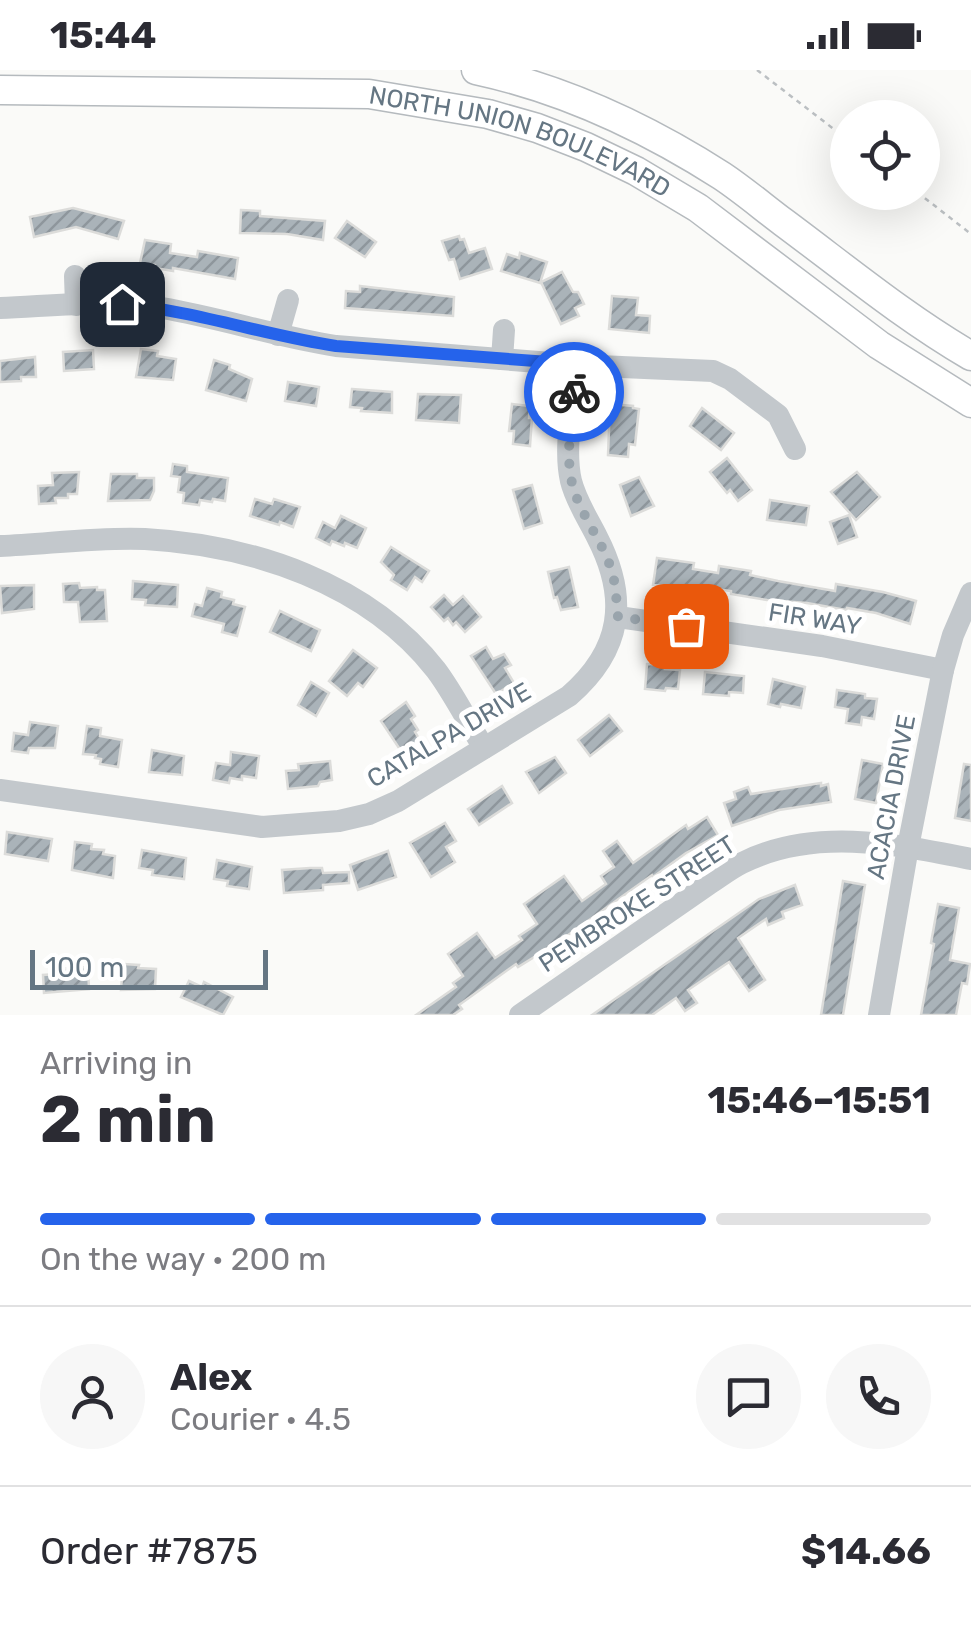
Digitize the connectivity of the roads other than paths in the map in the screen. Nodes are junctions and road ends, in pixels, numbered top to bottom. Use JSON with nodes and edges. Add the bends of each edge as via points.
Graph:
{"nodes":[{"id":1,"x":476,"y":70,"type":"edge"},
{"id":2,"x":0,"y":90,"type":"edge"},
{"id":3,"x":74,"y":276,"type":"dead end"},
{"id":4,"x":288,"y":300,"type":"dead end"},
{"id":5,"x":76,"y":305,"type":"junction"},
{"id":6,"x":0,"y":308,"type":"edge"},
{"id":7,"x":504,"y":330,"type":"dead end"},
{"id":8,"x":278,"y":334,"type":"junction"},
{"id":9,"x":971,"y":356,"type":"edge"},
{"id":10,"x":502,"y":359,"type":"junction"},
{"id":11,"x":576,"y":364,"type":"junction"},
{"id":12,"x":971,"y":403,"type":"edge"},
{"id":13,"x":796,"y":449,"type":"dead end"},
{"id":14,"x":0,"y":546,"type":"edge"},
{"id":15,"x":971,"y":593,"type":"edge"},
{"id":16,"x":618,"y":617,"type":"junction"},
{"id":17,"x":943,"y":670,"type":"junction"},
{"id":18,"x":484,"y":748,"type":"junction"},
{"id":19,"x":0,"y":790,"type":"edge"},
{"id":20,"x":908,"y":847,"type":"junction"},
{"id":21,"x":971,"y":859,"type":"edge"},
{"id":22,"x":520,"y":1015,"type":"edge"},
{"id":23,"x":879,"y":1015,"type":"edge"}],
"edges":[{"from":1,"to":9,"type":"main road","name":"NORTH UNION BOULEVARD","via":[[574,100],[682,152]]},
{"from":2,"to":12,"type":"main road","name":"NORTH UNION BOULEVARD","via":[[370,94],[538,128],[636,171],[698,208],[879,345]]},
{"from":3,"to":5,"type":"street"},
{"from":4,"to":8,"type":"street"},
{"from":5,"to":6,"type":"street"},
{"from":5,"to":8,"type":"street","via":[[162,308]]},
{"from":7,"to":10,"type":"street"},
{"from":8,"to":10,"type":"street","via":[[336,346]]},
{"from":10,"to":11,"type":"street"},
{"from":11,"to":13,"type":"street","via":[[713,372],[778,415]]},
{"from":11,"to":16,"type":"street","name":"CATALPA DRIVE","via":[[571,480],[610,565]]},
{"from":14,"to":18,"type":"street","via":[[170,541],[304,574],[390,622],[436,671]]},
{"from":15,"to":17,"type":"street","name":"ACACIA DRIVE"},
{"from":16,"to":17,"type":"street","name":"FIR WAY"},
{"from":16,"to":18,"type":"street","name":"CATALPA DRIVE","via":[[586,681]]},
{"from":17,"to":20,"type":"street","name":"ACACIA DRIVE"},
{"from":18,"to":19,"type":"street","name":"CATALPA DRIVE","via":[[368,814],[302,826],[262,827]]},
{"from":20,"to":21,"type":"street","name":"PEMBROKE STREET"},
{"from":20,"to":22,"type":"street","name":"PEMBROKE STREET","via":[[841,840],[769,852],[741,864]]},
{"from":20,"to":23,"type":"street","name":"ACACIA DRIVE"}]}
